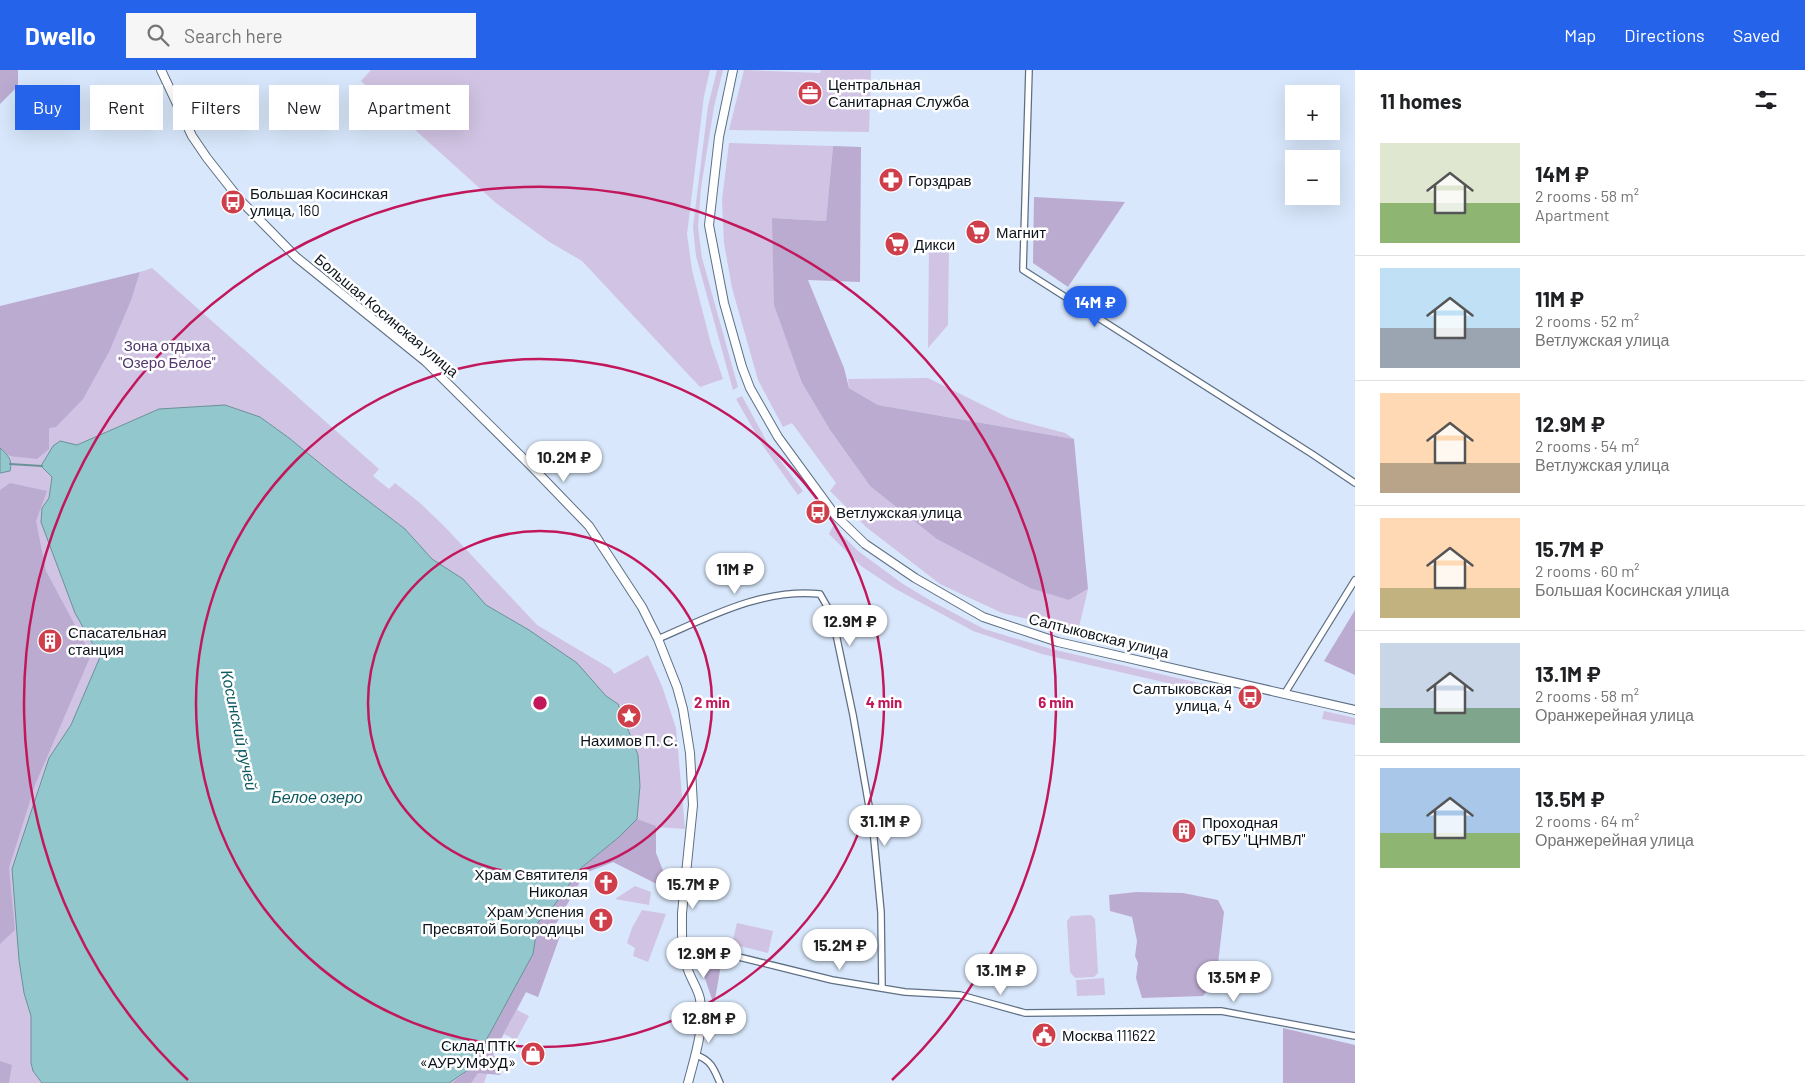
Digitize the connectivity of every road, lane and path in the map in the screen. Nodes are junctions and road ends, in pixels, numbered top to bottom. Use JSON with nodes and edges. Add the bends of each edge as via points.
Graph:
{"nodes":[{"id":1,"x":161,"y":70,"type":"edge"},
{"id":2,"x":733,"y":70,"type":"edge"},
{"id":3,"x":1029,"y":70,"type":"edge"},
{"id":4,"x":1355,"y":483,"type":"edge"},
{"id":5,"x":1355,"y":580,"type":"edge"},
{"id":6,"x":658,"y":639,"type":"junction"},
{"id":7,"x":1285,"y":694,"type":"junction"},
{"id":8,"x":1355,"y":710,"type":"edge"},
{"id":9,"x":682,"y":943,"type":"junction"},
{"id":10,"x":882,"y":988,"type":"junction"},
{"id":11,"x":1355,"y":1036,"type":"edge"},
{"id":12,"x":696,"y":1055,"type":"junction"},
{"id":13,"x":688,"y":1083,"type":"edge"},
{"id":14,"x":720,"y":1083,"type":"edge"}],
"edges":[{"from":1,"to":6,"type":"street","name":"Большая Косинская улица","via":[[192,136],[240,200],[296,257],[425,361],[589,526],[642,606]]},
{"from":2,"to":7,"type":"street","name":"Салтыковская улица","via":[[721,130],[710,217],[711,243],[721,288],[750,388],[778,437],[835,515],[873,549],[915,578],[983,617],[1058,642]]},
{"from":3,"to":4,"type":"street","via":[[1023,270]]},
{"from":5,"to":7,"type":"street"},
{"from":6,"to":9,"type":"street","name":"Большая Косинская улица","via":[[683,710],[692,776],[693,805]]},
{"from":6,"to":10,"type":"street","via":[[737,605],[803,592],[820,594],[832,615],[873,829],[881,912]]},
{"from":7,"to":8,"type":"street","name":"Салтыковская улица"},
{"from":9,"to":10,"type":"street","via":[[832,980]]},
{"from":9,"to":12,"type":"street","name":"Большая Косинская улица","via":[[686,965],[700,996],[701,1028]]},
{"from":10,"to":11,"type":"street","via":[[960,995],[1025,1013],[1221,1011]]},
{"from":12,"to":13,"type":"street","name":"Большая Косинская улица"},
{"from":12,"to":14,"type":"street","via":[[712,1065]]}]}
